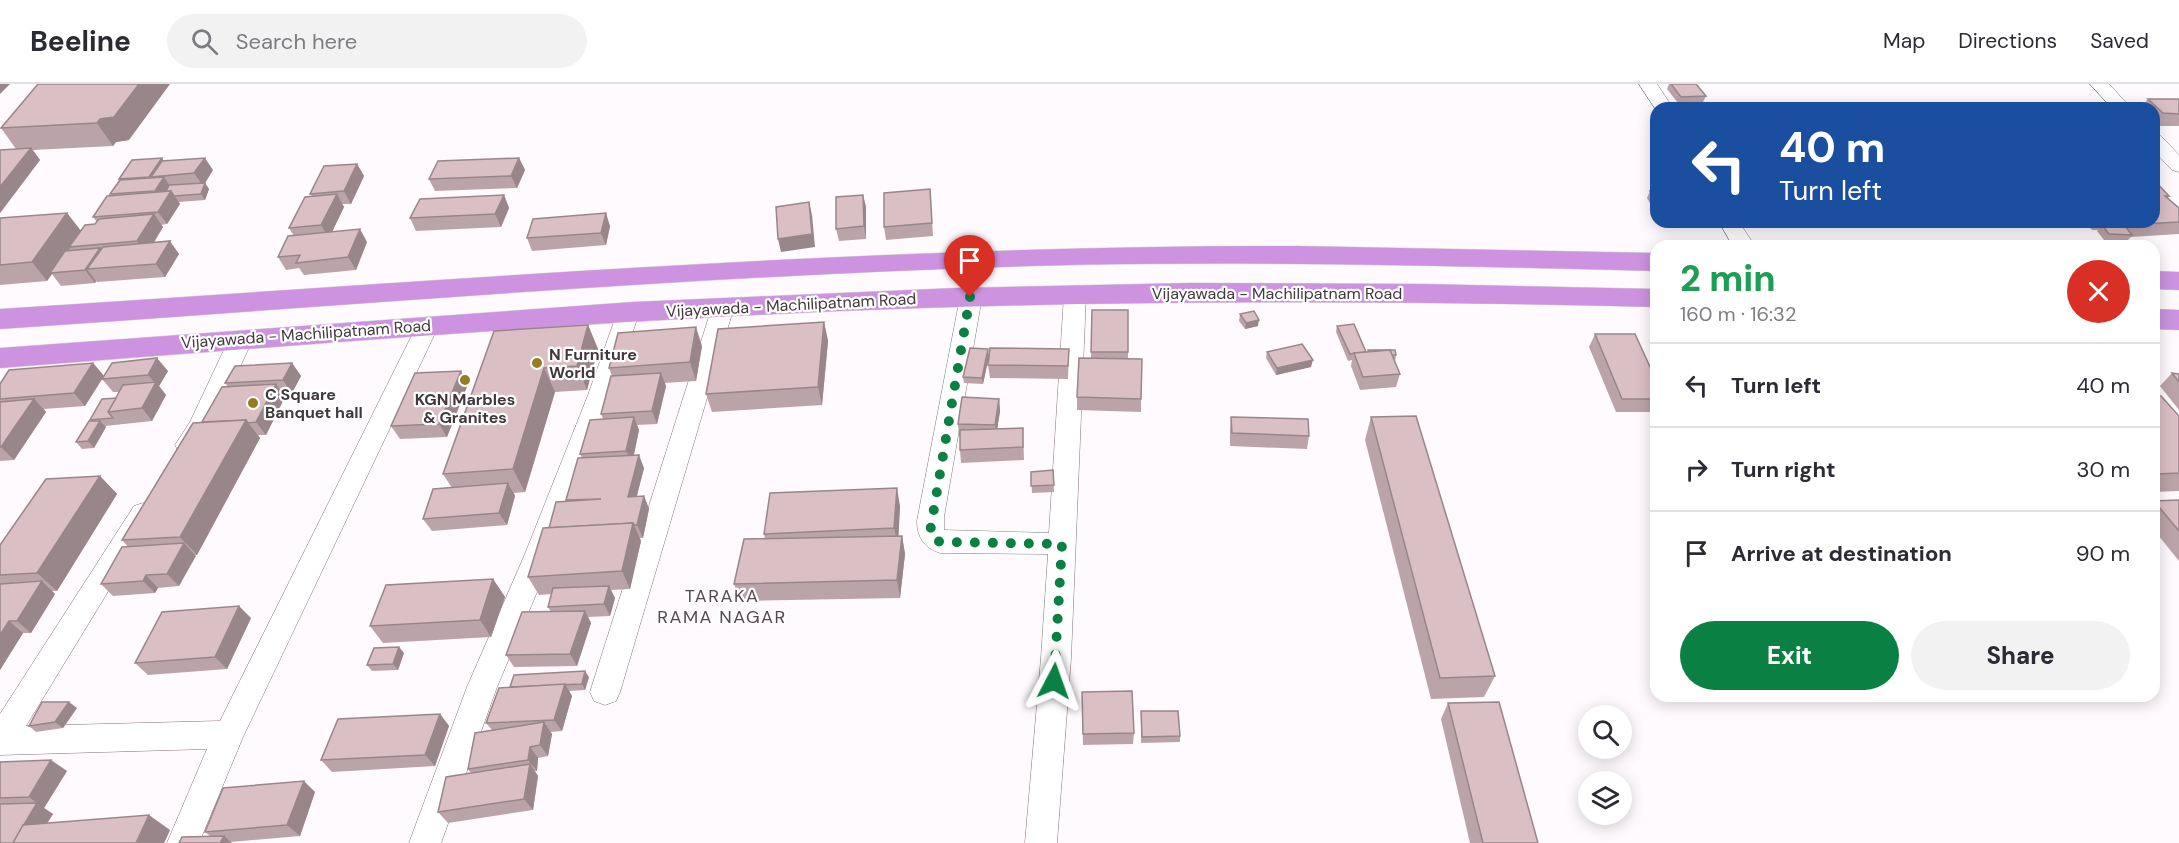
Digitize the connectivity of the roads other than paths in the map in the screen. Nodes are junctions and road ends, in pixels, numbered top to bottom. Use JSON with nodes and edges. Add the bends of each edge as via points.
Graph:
{"nodes":[{"id":1,"x":1648,"y":84,"type":"edge"},
{"id":2,"x":2099,"y":84,"type":"edge"},
{"id":3,"x":1660,"y":102,"type":"edge"},
{"id":4,"x":2116,"y":102,"type":"edge"},
{"id":5,"x":2160,"y":146,"type":"edge"},
{"id":6,"x":2179,"y":166,"type":"edge"},
{"id":7,"x":1650,"y":262,"type":"edge"},
{"id":8,"x":2160,"y":280,"type":"edge"},
{"id":9,"x":2179,"y":281,"type":"edge"},
{"id":10,"x":1075,"y":295,"type":"junction"},
{"id":11,"x":970,"y":297,"type":"junction"},
{"id":12,"x":1650,"y":298,"type":"edge"},
{"id":13,"x":723,"y":307,"type":"junction"},
{"id":14,"x":628,"y":313,"type":"junction"},
{"id":15,"x":0,"y":319,"type":"edge"},
{"id":16,"x":2160,"y":319,"type":"edge"},
{"id":17,"x":2179,"y":320,"type":"edge"},
{"id":18,"x":428,"y":325,"type":"junction"},
{"id":19,"x":241,"y":339,"type":"junction"},
{"id":20,"x":0,"y":357,"type":"edge"},
{"id":21,"x":176,"y":464,"type":"edge"},
{"id":22,"x":156,"y":494,"type":"edge"},
{"id":23,"x":1062,"y":544,"type":"junction"},
{"id":24,"x":605,"y":692,"type":"dead end"},
{"id":25,"x":229,"y":735,"type":"junction"},
{"id":26,"x":0,"y":741,"type":"edge"},
{"id":27,"x":183,"y":843,"type":"edge"},
{"id":28,"x":425,"y":843,"type":"edge"},
{"id":29,"x":1041,"y":843,"type":"edge"}],
"edges":[{"from":1,"to":3,"type":"street"},
{"from":2,"to":4,"type":"street"},
{"from":5,"to":6,"type":"street"},
{"from":7,"to":15,"type":"highway","via":[[1205,255],[952,260],[374,292]]},
{"from":8,"to":9,"type":"highway"},
{"from":10,"to":11,"type":"highway","name":"Vijayawada - Machilipatnam Road"},
{"from":10,"to":12,"type":"highway","name":"Vijayawada - Machilipatnam Road","via":[[1398,292]]},
{"from":10,"to":23,"type":"street"},
{"from":11,"to":13,"type":"highway","name":"Vijayawada - Machilipatnam Road"},
{"from":11,"to":23,"type":"street","via":[[930,532],[940,542]]},
{"from":13,"to":14,"type":"highway","name":"Vijayawada - Machilipatnam Road"},
{"from":13,"to":24,"type":"street"},
{"from":14,"to":18,"type":"highway","name":"Vijayawada - Machilipatnam Road"},
{"from":14,"to":28,"type":"street","via":[[592,416],[482,687]]},
{"from":16,"to":17,"type":"highway"},
{"from":18,"to":19,"type":"highway","name":"Vijayawada - Machilipatnam Road"},
{"from":18,"to":25,"type":"street"},
{"from":19,"to":20,"type":"highway","name":"Vijayawada - Machilipatnam Road"},
{"from":19,"to":21,"type":"street","via":[[201,425]]},
{"from":22,"to":26,"type":"street"},
{"from":23,"to":29,"type":"street"},
{"from":25,"to":26,"type":"street"},
{"from":25,"to":27,"type":"street"}]}
